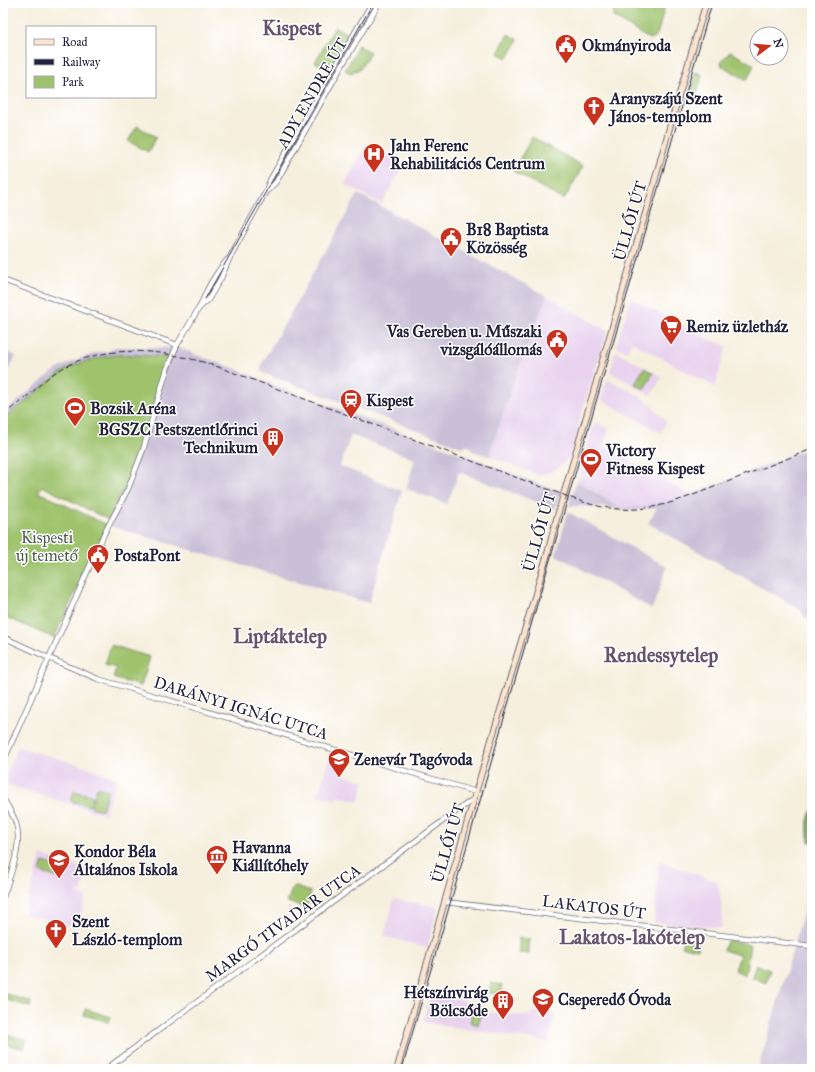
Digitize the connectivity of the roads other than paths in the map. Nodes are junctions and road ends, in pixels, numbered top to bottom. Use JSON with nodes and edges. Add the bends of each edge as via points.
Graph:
{"nodes":[{"id":1,"x":372,"y":3,"type":"edge"},
{"id":2,"x":379,"y":3,"type":"edge"},
{"id":3,"x":706,"y":3,"type":"edge"},
{"id":4,"x":265,"y":194,"type":"junction"},
{"id":5,"x":3,"y":280,"type":"edge"},
{"id":6,"x":177,"y":345,"type":"junction"},
{"id":7,"x":3,"y":637,"type":"edge"},
{"id":8,"x":49,"y":658,"type":"junction"},
{"id":9,"x":3,"y":762,"type":"edge"},
{"id":10,"x":476,"y":792,"type":"junction"},
{"id":11,"x":3,"y":798,"type":"edge"},
{"id":12,"x":475,"y":798,"type":"junction"},
{"id":13,"x":3,"y":897,"type":"edge"},
{"id":14,"x":445,"y":902,"type":"junction"},
{"id":15,"x":812,"y":946,"type":"edge"},
{"id":16,"x":106,"y":1069,"type":"edge"},
{"id":17,"x":397,"y":1069,"type":"edge"}],
"edges":[{"from":1,"to":4,"type":"street","name":"ADY ENDRE ÚT","via":[[270,180]]},
{"from":2,"to":4,"type":"street","name":"ADY ENDRE ÚT","via":[[276,182]]},
{"from":3,"to":10,"type":"main road","name":"ÜLLŐI ÚT"},
{"from":4,"to":6,"type":"street","name":"ADY ENDRE ÚT","via":[[230,257],[215,275]]},
{"from":5,"to":6,"type":"street"},
{"from":6,"to":8,"type":"street","name":"ADY ENDRE ÚT","via":[[128,489],[104,534]]},
{"from":7,"to":8,"type":"street","name":"DARÁNYI IGNÁC UTCA"},
{"from":8,"to":9,"type":"street","name":"ADY ENDRE ÚT"},
{"from":8,"to":10,"type":"street","name":"DARÁNYI IGNÁC UTCA","via":[[98,678]]},
{"from":10,"to":12,"type":"main road","name":"ÜLLŐI ÚT"},
{"from":11,"to":13,"type":"street","via":[[15,821],[18,839]]},
{"from":12,"to":14,"type":"main road","name":"ÜLLŐI ÚT"},
{"from":12,"to":16,"type":"street","name":"MARGÓ TIVADAR UTCA"},
{"from":14,"to":15,"type":"street","name":"LAKATOS ÚT"},
{"from":14,"to":17,"type":"main road","name":"ÜLLŐI ÚT"}]}
